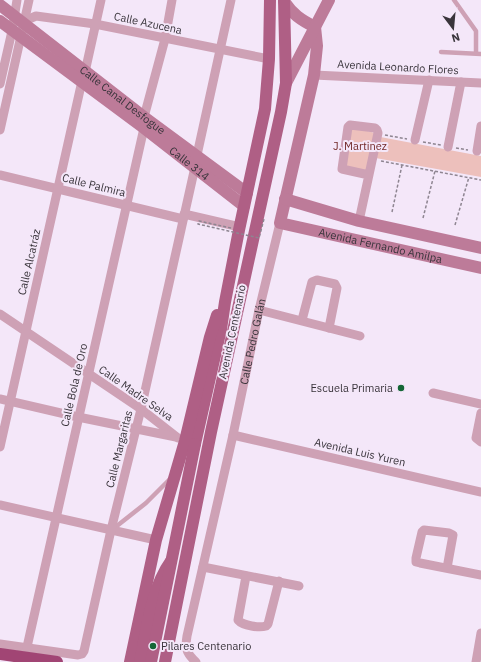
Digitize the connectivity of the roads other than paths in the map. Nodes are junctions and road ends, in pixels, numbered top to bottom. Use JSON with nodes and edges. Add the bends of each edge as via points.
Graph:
{"nodes":[{"id":1,"x":16,"y":0,"type":"edge"},
{"id":2,"x":29,"y":0,"type":"edge"},
{"id":3,"x":101,"y":0,"type":"edge"},
{"id":4,"x":172,"y":0,"type":"edge"},
{"id":5,"x":232,"y":0,"type":"edge"},
{"id":6,"x":270,"y":0,"type":"edge"},
{"id":7,"x":284,"y":0,"type":"edge"},
{"id":8,"x":329,"y":0,"type":"edge"},
{"id":9,"x":454,"y":0,"type":"edge"},
{"id":10,"x":0,"y":6,"type":"edge"},
{"id":11,"x":14,"y":16,"type":"junction"},
{"id":12,"x":0,"y":21,"type":"edge"},
{"id":13,"x":24,"y":24,"type":"junction"},
{"id":14,"x":95,"y":24,"type":"junction"},
{"id":15,"x":315,"y":27,"type":"junction"},
{"id":16,"x":17,"y":34,"type":"junction"},
{"id":17,"x":164,"y":39,"type":"junction"},
{"id":18,"x":221,"y":49,"type":"junction"},
{"id":19,"x":441,"y":52,"type":"dead end"},
{"id":20,"x":479,"y":54,"type":"edge"},
{"id":21,"x":269,"y":59,"type":"junction"},
{"id":22,"x":298,"y":59,"type":"junction"},
{"id":23,"x":314,"y":69,"type":"junction"},
{"id":24,"x":83,"y":77,"type":"junction"},
{"id":25,"x":429,"y":80,"type":"junction"},
{"id":26,"x":461,"y":82,"type":"junction"},
{"id":27,"x":286,"y":83,"type":"junction"},
{"id":28,"x":481,"y":83,"type":"edge"},
{"id":29,"x":0,"y":84,"type":"edge"},
{"id":30,"x":144,"y":122,"type":"junction"},
{"id":31,"x":481,"y":126,"type":"edge"},
{"id":32,"x":0,"y":130,"type":"edge"},
{"id":33,"x":415,"y":140,"type":"dead end"},
{"id":34,"x":448,"y":147,"type":"road end"},
{"id":35,"x":477,"y":151,"type":"road end"},
{"id":36,"x":197,"y":155,"type":"junction"},
{"id":37,"x":195,"y":167,"type":"junction"},
{"id":38,"x":0,"y":175,"type":"edge"},
{"id":39,"x":369,"y":176,"type":"junction"},
{"id":40,"x":59,"y":189,"type":"junction"},
{"id":41,"x":247,"y":193,"type":"junction"},
{"id":42,"x":285,"y":199,"type":"junction"},
{"id":43,"x":127,"y":206,"type":"junction"},
{"id":44,"x":244,"y":206,"type":"junction"},
{"id":45,"x":183,"y":217,"type":"junction"},
{"id":46,"x":359,"y":220,"type":"junction"},
{"id":47,"x":280,"y":223,"type":"junction"},
{"id":48,"x":236,"y":228,"type":"junction"},
{"id":49,"x":481,"y":248,"type":"edge"},
{"id":50,"x":481,"y":268,"type":"edge"},
{"id":51,"x":259,"y":310,"type":"junction"},
{"id":52,"x":0,"y":314,"type":"edge"},
{"id":53,"x":302,"y":320,"type":"junction"},
{"id":54,"x":329,"y":328,"type":"junction"},
{"id":55,"x":25,"y":332,"type":"junction"},
{"id":56,"x":360,"y":336,"type":"dead end"},
{"id":57,"x":89,"y":374,"type":"junction"},
{"id":58,"x":432,"y":393,"type":"dead end"},
{"id":59,"x":0,"y":399,"type":"edge"},
{"id":60,"x":11,"y":401,"type":"junction"},
{"id":61,"x":481,"y":404,"type":"edge"},
{"id":62,"x":141,"y":409,"type":"junction"},
{"id":63,"x":481,"y":413,"type":"edge"},
{"id":64,"x":78,"y":417,"type":"junction"},
{"id":65,"x":136,"y":429,"type":"junction"},
{"id":66,"x":233,"y":435,"type":"junction"},
{"id":67,"x":186,"y":441,"type":"junction"},
{"id":68,"x":481,"y":442,"type":"edge"},
{"id":69,"x":0,"y":447,"type":"edge"},
{"id":70,"x":176,"y":474,"type":"junction"},
{"id":71,"x":481,"y":492,"type":"edge"},
{"id":72,"x":0,"y":505,"type":"edge"},
{"id":73,"x":56,"y":518,"type":"junction"},
{"id":74,"x":111,"y":530,"type":"junction"},
{"id":75,"x":156,"y":540,"type":"junction"},
{"id":76,"x":189,"y":544,"type":"junction"},
{"id":77,"x":203,"y":567,"type":"junction"},
{"id":78,"x":447,"y":568,"type":"junction"},
{"id":79,"x":481,"y":575,"type":"edge"},
{"id":80,"x":246,"y":576,"type":"junction"},
{"id":81,"x":279,"y":581,"type":"junction"},
{"id":82,"x":299,"y":586,"type":"dead end"},
{"id":83,"x":481,"y":633,"type":"edge"},
{"id":84,"x":0,"y":644,"type":"edge"},
{"id":85,"x":27,"y":647,"type":"junction"},
{"id":86,"x":0,"y":654,"type":"edge"},
{"id":87,"x":134,"y":660,"type":"edge"},
{"id":88,"x":164,"y":661,"type":"edge"},
{"id":89,"x":57,"y":662,"type":"edge"},
{"id":90,"x":151,"y":662,"type":"edge"},
{"id":91,"x":196,"y":662,"type":"edge"},
{"id":92,"x":476,"y":662,"type":"edge"}],
"edges":[{"from":1,"to":11,"type":"street"},
{"from":2,"to":13,"type":"street"},
{"from":3,"to":14,"type":"street","name":"Calle Alcatráz"},
{"from":4,"to":17,"type":"street","name":"Calle Bola de Oro"},
{"from":5,"to":18,"type":"street"},
{"from":6,"to":21,"type":"main road","name":"Avenida Centenario"},
{"from":7,"to":15,"type":"street","via":[[295,15]]},
{"from":7,"to":27,"type":"main road","name":"Avenida Centenario"},
{"from":8,"to":15,"type":"street"},
{"from":9,"to":20,"type":"lane","via":[[476,31]]},
{"from":10,"to":11,"type":"street","name":"Calle Canal Desfogue"},
{"from":11,"to":13,"type":"street","name":"Calle Canal Desfogue"},
{"from":11,"to":16,"type":"street"},
{"from":12,"to":16,"type":"street","name":"Calle 314"},
{"from":13,"to":14,"type":"street","name":"Calle Azucena","via":[[36,16]]},
{"from":13,"to":16,"type":"street"},
{"from":13,"to":24,"type":"street","name":"Calle Canal Desfogue"},
{"from":14,"to":17,"type":"street","name":"Calle Azucena"},
{"from":14,"to":24,"type":"street","name":"Calle Alcatráz"},
{"from":15,"to":22,"type":"street"},
{"from":15,"to":23,"type":"street","name":"Calle Pedro Galán","via":[[317,46]]},
{"from":16,"to":24,"type":"street","name":"Calle 314"},
{"from":16,"to":29,"type":"street"},
{"from":16,"to":32,"type":"street"},
{"from":17,"to":18,"type":"street","name":"Calle Azucena"},
{"from":17,"to":30,"type":"street","name":"Calle Bola de Oro"},
{"from":18,"to":21,"type":"street","name":"Calle Azucena"},
{"from":18,"to":36,"type":"street"},
{"from":19,"to":20,"type":"lane"},
{"from":21,"to":41,"type":"main road","name":"Avenida Centenario","via":[[265,109]]},
{"from":22,"to":23,"type":"street","via":[[308,55],[313,58]]},
{"from":22,"to":27,"type":"street"},
{"from":23,"to":25,"type":"street","name":"Avenida Leonardo Flores"},
{"from":23,"to":42,"type":"street","name":"Calle Pedro Galán"},
{"from":24,"to":30,"type":"street","name":"Calle 314"},
{"from":24,"to":40,"type":"street","name":"Calle Alcatráz"},
{"from":25,"to":26,"type":"street","name":"Avenida Leonardo Flores"},
{"from":25,"to":33,"type":"street"},
{"from":26,"to":28,"type":"street","name":"Avenida Leonardo Flores"},
{"from":26,"to":34,"type":"street"},
{"from":27,"to":76,"type":"main road","name":"Avenida Centenario","via":[[212,424]]},
{"from":30,"to":36,"type":"street","name":"Calle Canal Desfogue"},
{"from":30,"to":37,"type":"street","name":"Calle 314"},
{"from":30,"to":43,"type":"street","name":"Calle Bola de Oro"},
{"from":31,"to":35,"type":"street"},
{"from":36,"to":41,"type":"street","name":"Calle Canal Desfogue"},
{"from":37,"to":44,"type":"street","name":"Calle 314"},
{"from":37,"to":45,"type":"street","name":"Calle Margaritas"},
{"from":38,"to":40,"type":"street","name":"Calle Palmira"},
{"from":39,"to":39,"type":"street","via":[[378,130],[352,125],[348,127],[342,168]]},
{"from":39,"to":46,"type":"street"},
{"from":40,"to":43,"type":"street","name":"Calle Palmira"},
{"from":40,"to":55,"type":"street","name":"Calle Alcatráz"},
{"from":41,"to":44,"type":"main road","name":"Avenida Centenario"},
{"from":42,"to":46,"type":"street","name":"Avenida Fernando Amilpa"},
{"from":42,"to":47,"type":"street","name":"Calle Pedro Galán"},
{"from":43,"to":45,"type":"street","name":"Calle Palmira"},
{"from":43,"to":57,"type":"street","name":"Calle Bola de Oro"},
{"from":44,"to":48,"type":"main road","name":"Avenida Centenario"},
{"from":45,"to":48,"type":"street","name":"Calle Palmira"},
{"from":45,"to":62,"type":"street","name":"Calle Margaritas"},
{"from":46,"to":49,"type":"street","name":"Avenida Fernando Amilpa"},
{"from":47,"to":50,"type":"street","name":"Avenida Fernando Amilpa"},
{"from":47,"to":51,"type":"street","name":"Calle Pedro Galán"},
{"from":48,"to":67,"type":"main road","name":"Avenida Centenario","via":[[221,329]]},
{"from":51,"to":53,"type":"street"},
{"from":51,"to":66,"type":"street","name":"Calle Pedro Galán"},
{"from":52,"to":55,"type":"street","name":"Calle Madre Selva"},
{"from":53,"to":54,"type":"street"},
{"from":53,"to":54,"type":"street","via":[[312,282],[317,280],[335,284],[337,288]]},
{"from":54,"to":56,"type":"street"},
{"from":55,"to":57,"type":"street","name":"Calle Madre Selva"},
{"from":55,"to":60,"type":"street","name":"Calle Alcatráz"},
{"from":57,"to":62,"type":"street","name":"Calle Madre Selva"},
{"from":57,"to":64,"type":"street","name":"Calle Bola de Oro"},
{"from":58,"to":61,"type":"street"},
{"from":59,"to":60,"type":"street"},
{"from":60,"to":64,"type":"street"},
{"from":60,"to":69,"type":"street","name":"Calle Alcatráz"},
{"from":62,"to":65,"type":"street","name":"Calle Margaritas"},
{"from":62,"to":67,"type":"street","name":"Calle Madre Selva"},
{"from":63,"to":68,"type":"street","via":[[476,436]]},
{"from":64,"to":65,"type":"street"},
{"from":64,"to":73,"type":"street","name":"Calle Bola de Oro"},
{"from":65,"to":67,"type":"street"},
{"from":65,"to":74,"type":"street","name":"Calle Margaritas"},
{"from":66,"to":71,"type":"street","name":"Avenida Luis Yuren"},
{"from":66,"to":77,"type":"street","name":"Calle Pedro Galán"},
{"from":67,"to":70,"type":"main road","name":"Avenida Centenario"},
{"from":67,"to":90,"type":"main road","name":"Avenida Centenario","bridge":true},
{"from":70,"to":74,"type":"lane","via":[[146,503]]},
{"from":70,"to":75,"type":"main road","name":"Avenida Centenario"},
{"from":72,"to":73,"type":"street"},
{"from":73,"to":74,"type":"street"},
{"from":73,"to":85,"type":"street","name":"Calle Bola de Oro"},
{"from":74,"to":75,"type":"street"},
{"from":74,"to":85,"type":"street","name":"Calle Margaritas","via":[[83,653],[78,655]]},
{"from":75,"to":87,"type":"main road","name":"Avenida Centenario"},
{"from":76,"to":87,"type":"main road","via":[[171,561],[162,575]]},
{"from":76,"to":88,"type":"main road","name":"Avenida Centenario"},
{"from":77,"to":80,"type":"street"},
{"from":77,"to":91,"type":"street","name":"Calle Pedro Galán","via":[[186,645],[188,655]]},
{"from":78,"to":78,"type":"street","via":[[416,562],[424,530],[453,535]]},
{"from":78,"to":79,"type":"street"},
{"from":80,"to":81,"type":"street"},
{"from":80,"to":81,"type":"street","via":[[239,622],[262,627],[266,626]]},
{"from":81,"to":82,"type":"street"},
{"from":83,"to":92,"type":"street"},
{"from":84,"to":85,"type":"street","name":"Calle Margaritas"},
{"from":86,"to":89,"type":"highway"}]}
